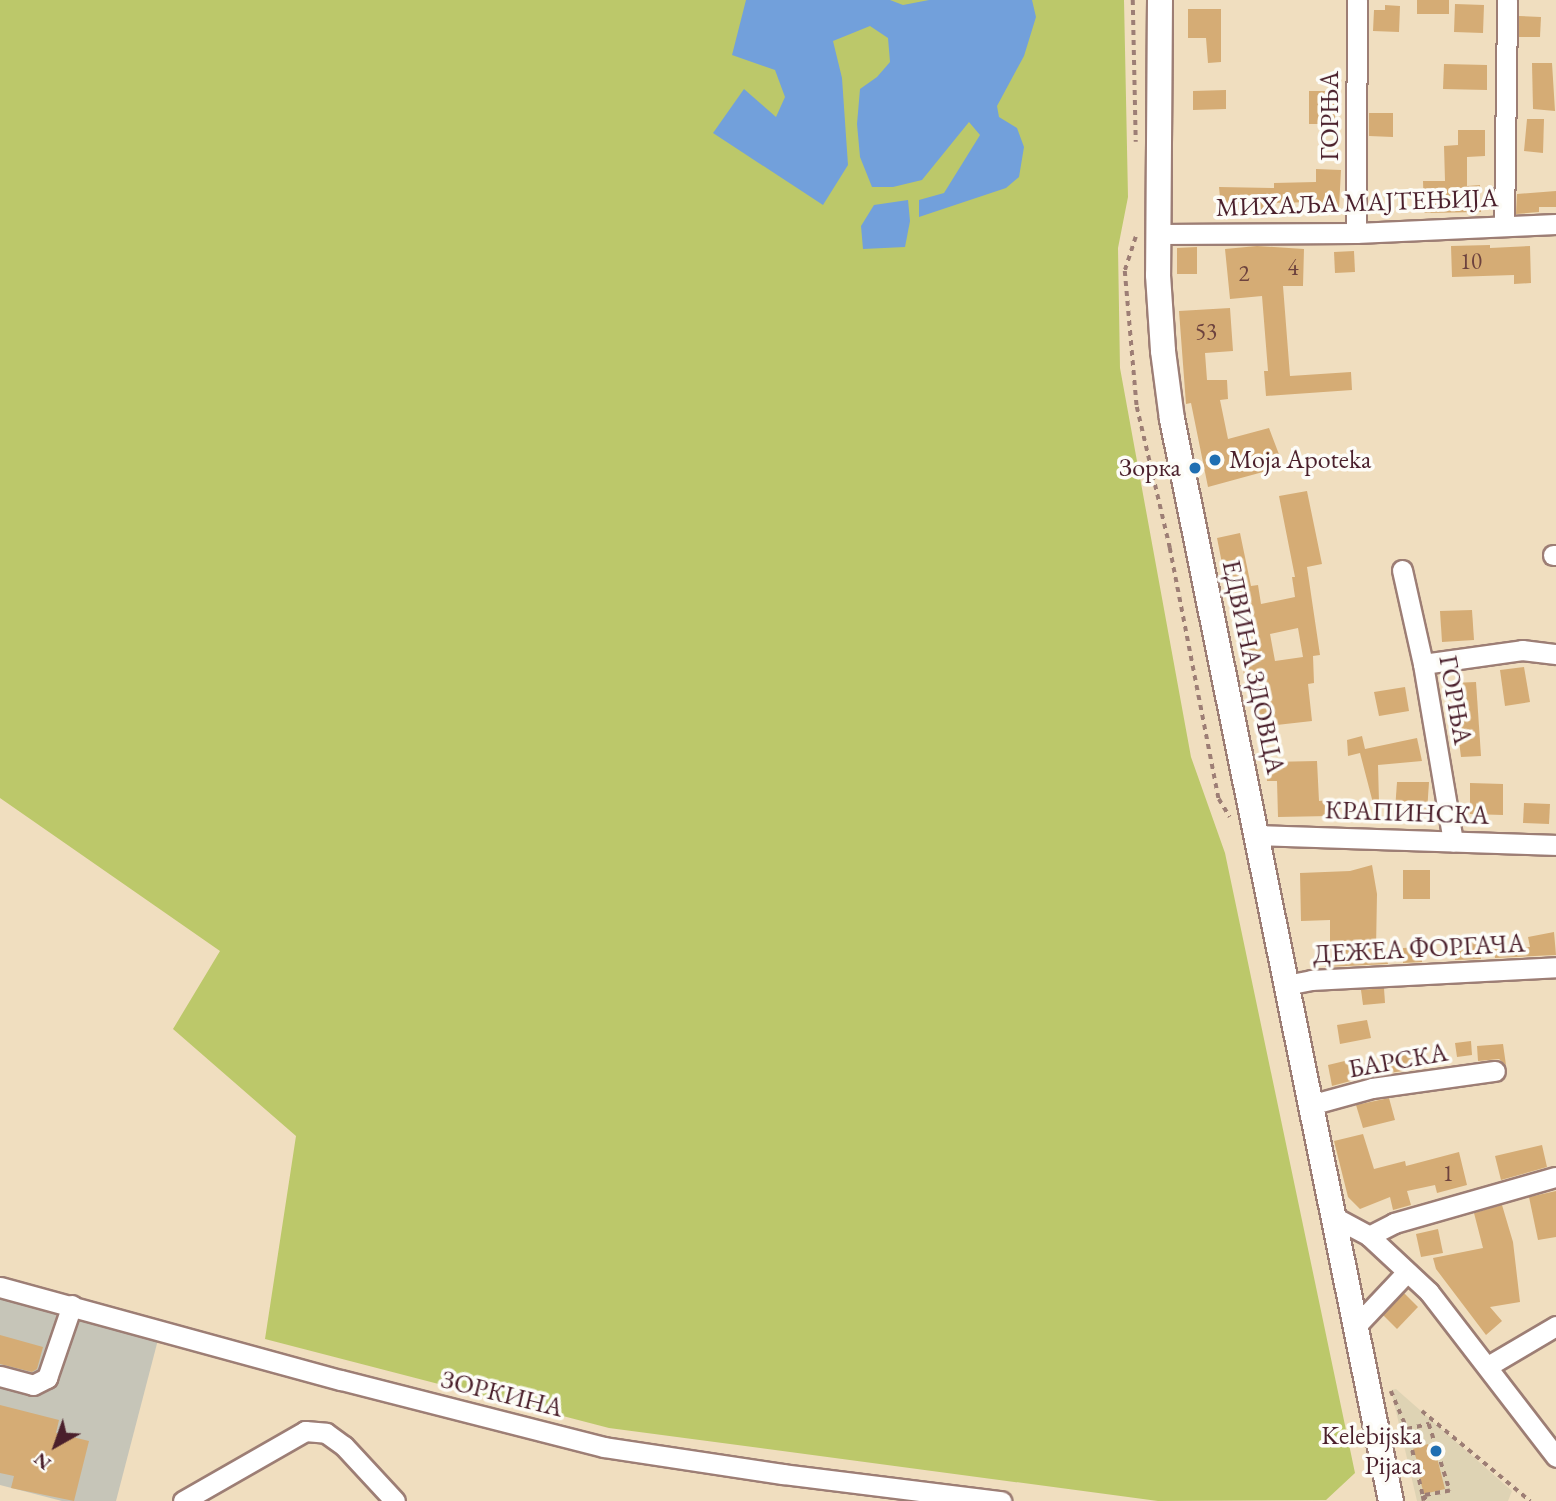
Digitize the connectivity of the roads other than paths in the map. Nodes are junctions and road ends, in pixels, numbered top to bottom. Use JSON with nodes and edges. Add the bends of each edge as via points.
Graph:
{"nodes":[{"id":1,"x":1160,"y":0,"type":"edge"},
{"id":2,"x":1357,"y":0,"type":"edge"},
{"id":3,"x":1507,"y":0,"type":"edge"},
{"id":4,"x":1556,"y":224,"type":"edge"},
{"id":5,"x":1504,"y":225,"type":"junction"},
{"id":6,"x":1356,"y":233,"type":"junction"},
{"id":7,"x":1159,"y":234,"type":"junction"},
{"id":8,"x":1402,"y":570,"type":"dead end"},
{"id":9,"x":1556,"y":654,"type":"edge"},
{"id":10,"x":1423,"y":664,"type":"junction"},
{"id":11,"x":1257,"y":835,"type":"junction"},
{"id":12,"x":1453,"y":841,"type":"junction"},
{"id":13,"x":1556,"y":845,"type":"edge"},
{"id":14,"x":1556,"y":967,"type":"edge"},
{"id":15,"x":1286,"y":985,"type":"junction"},
{"id":16,"x":1495,"y":1071,"type":"dead end"},
{"id":17,"x":1310,"y":1105,"type":"junction"},
{"id":18,"x":1556,"y":1177,"type":"edge"},
{"id":19,"x":1334,"y":1217,"type":"junction"},
{"id":20,"x":1369,"y":1236,"type":"junction"},
{"id":21,"x":1407,"y":1272,"type":"junction"},
{"id":22,"x":0,"y":1287,"type":"edge"},
{"id":23,"x":72,"y":1305,"type":"junction"},
{"id":24,"x":1556,"y":1326,"type":"edge"},
{"id":25,"x":1355,"y":1333,"type":"junction"},
{"id":26,"x":1488,"y":1366,"type":"junction"},
{"id":27,"x":0,"y":1376,"type":"edge"},
{"id":28,"x":1556,"y":1457,"type":"edge"},
{"id":29,"x":1388,"y":1500,"type":"edge"},
{"id":30,"x":183,"y":1501,"type":"edge"},
{"id":31,"x":395,"y":1501,"type":"edge"},
{"id":32,"x":1001,"y":1501,"type":"edge"}],
"edges":[{"from":1,"to":7,"type":"main road","name":"ЕДВИНА ЗДОВЦА"},
{"from":2,"to":6,"type":"street","name":"ГОРЊА"},
{"from":3,"to":5,"type":"street"},
{"from":4,"to":5,"type":"street","name":"МИХАЉА МАЈТЕЊИЈА"},
{"from":5,"to":6,"type":"street","name":"МИХАЉА МАЈТЕЊИЈА"},
{"from":6,"to":7,"type":"street","name":"МИХАЉА МАЈТЕЊИЈА"},
{"from":7,"to":11,"type":"main road","name":"ЕДВИНА ЗДОВЦА","via":[[1163,351],[1172,419]]},
{"from":8,"to":10,"type":"street","name":"ГОРЊА"},
{"from":9,"to":10,"type":"street","via":[[1522,650]]},
{"from":10,"to":12,"type":"street","name":"ГОРЊА"},
{"from":11,"to":12,"type":"street","name":"КРАПИНСКА"},
{"from":11,"to":15,"type":"main road","name":"ЕДВИНА ЗДОВЦА"},
{"from":12,"to":13,"type":"street","name":"КРАПИНСКА"},
{"from":14,"to":15,"type":"street","name":"ДЕЖЕА ФОРГАЧА"},
{"from":15,"to":17,"type":"main road","name":"ЕДВИНА ЗДОВЦА"},
{"from":16,"to":17,"type":"street","name":"БАРСКА","via":[[1372,1088]]},
{"from":17,"to":19,"type":"main road","name":"ЕДВИНА ЗДОВЦА"},
{"from":18,"to":20,"type":"street","via":[[1394,1223]]},
{"from":19,"to":20,"type":"street"},
{"from":19,"to":25,"type":"main road","name":"ЕДВИНА ЗДОВЦА"},
{"from":20,"to":21,"type":"street"},
{"from":21,"to":25,"type":"street"},
{"from":21,"to":26,"type":"street","via":[[1429,1292]]},
{"from":22,"to":23,"type":"street","name":"ЗОРКИНА"},
{"from":23,"to":27,"type":"street","via":[[47,1378],[33,1385]]},
{"from":23,"to":32,"type":"street","name":"ЗОРКИНА","via":[[604,1447]]},
{"from":24,"to":26,"type":"street"},
{"from":25,"to":29,"type":"main road","name":"ЕДВИНА ЗДОВЦА"},
{"from":26,"to":28,"type":"street"},
{"from":30,"to":31,"type":"street","via":[[305,1431],[326,1433],[344,1446]]}]}
